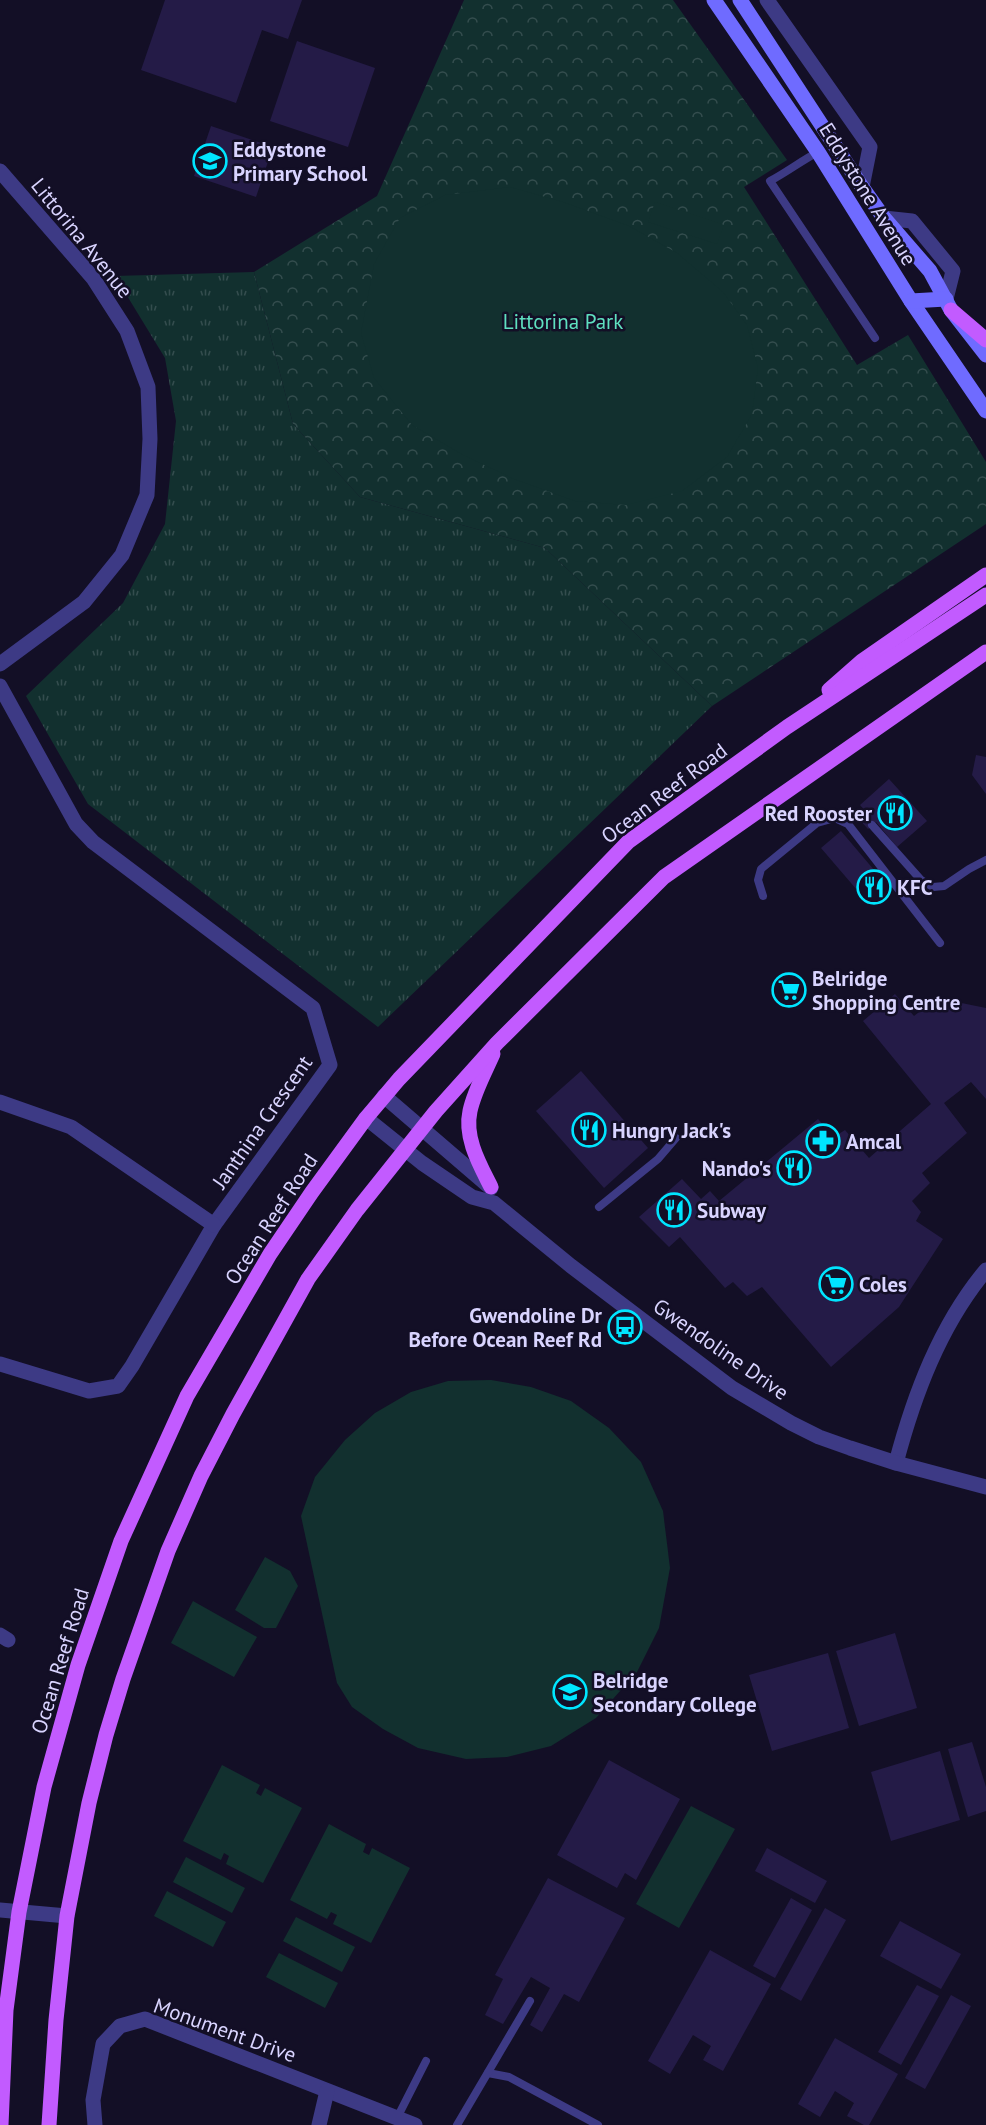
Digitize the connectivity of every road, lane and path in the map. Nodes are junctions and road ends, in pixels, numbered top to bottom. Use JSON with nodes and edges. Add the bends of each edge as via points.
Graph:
{"nodes":[{"id":1,"x":714,"y":0,"type":"edge"},
{"id":2,"x":740,"y":0,"type":"edge"},
{"id":3,"x":767,"y":0,"type":"edge"},
{"id":4,"x":818,"y":152,"type":"junction"},
{"id":5,"x":0,"y":171,"type":"edge"},
{"id":6,"x":862,"y":187,"type":"junction"},
{"id":7,"x":911,"y":301,"type":"junction"},
{"id":8,"x":948,"y":304,"type":"junction"},
{"id":9,"x":875,"y":338,"type":"dead end"},
{"id":10,"x":986,"y":340,"type":"edge"},
{"id":11,"x":986,"y":355,"type":"edge"},
{"id":12,"x":986,"y":411,"type":"edge"},
{"id":13,"x":986,"y":575,"type":"edge"},
{"id":14,"x":986,"y":595,"type":"edge"},
{"id":15,"x":986,"y":652,"type":"edge"},
{"id":16,"x":0,"y":664,"type":"edge"},
{"id":17,"x":0,"y":686,"type":"edge"},
{"id":18,"x":787,"y":727,"type":"junction"},
{"id":19,"x":872,"y":825,"type":"dead end"},
{"id":20,"x":986,"y":860,"type":"edge"},
{"id":21,"x":763,"y":896,"type":"dead end"},
{"id":22,"x":940,"y":943,"type":"dead end"},
{"id":23,"x":497,"y":1043,"type":"junction"},
{"id":24,"x":384,"y":1096,"type":"junction"},
{"id":25,"x":0,"y":1102,"type":"edge"},
{"id":26,"x":366,"y":1118,"type":"junction"},
{"id":27,"x":422,"y":1129,"type":"junction"},
{"id":28,"x":676,"y":1138,"type":"dead end"},
{"id":29,"x":404,"y":1149,"type":"junction"},
{"id":30,"x":491,"y":1187,"type":"junction"},
{"id":31,"x":494,"y":1203,"type":"junction"},
{"id":32,"x":599,"y":1207,"type":"dead end"},
{"id":33,"x":214,"y":1225,"type":"junction"},
{"id":34,"x":986,"y":1270,"type":"edge"},
{"id":35,"x":0,"y":1364,"type":"edge"},
{"id":36,"x":896,"y":1463,"type":"junction"},
{"id":37,"x":986,"y":1487,"type":"edge"},
{"id":38,"x":0,"y":1910,"type":"edge"},
{"id":39,"x":19,"y":1912,"type":"junction"},
{"id":40,"x":67,"y":1916,"type":"junction"},
{"id":41,"x":530,"y":2001,"type":"dead end"},
{"id":42,"x":0,"y":2058,"type":"edge"},
{"id":43,"x":426,"y":2061,"type":"dead end"},
{"id":44,"x":488,"y":2073,"type":"junction"},
{"id":45,"x":327,"y":2091,"type":"junction"},
{"id":46,"x":2,"y":2093,"type":"junction"},
{"id":47,"x":397,"y":2118,"type":"junction"},
{"id":48,"x":1,"y":2125,"type":"edge"},
{"id":49,"x":49,"y":2125,"type":"edge"},
{"id":50,"x":94,"y":2125,"type":"edge"},
{"id":51,"x":319,"y":2125,"type":"edge"},
{"id":52,"x":416,"y":2125,"type":"edge"},
{"id":53,"x":457,"y":2125,"type":"edge"},
{"id":54,"x":598,"y":2125,"type":"edge"}],
"edges":[{"from":1,"to":4,"type":"main road","name":"Eddystone Avenue"},
{"from":2,"to":6,"type":"main road","name":"Eddystone Avenue"},
{"from":3,"to":6,"type":"street","name":"Eddystone Avenue","via":[[870,147]]},
{"from":4,"to":7,"type":"main road","name":"Eddystone Avenue"},
{"from":4,"to":9,"type":"lane","via":[[770,181]]},
{"from":5,"to":16,"type":"street","name":"Littorina Avenue","via":[[93,278],[127,331],[148,387],[150,439],[147,495],[122,555],[84,602]]},
{"from":6,"to":8,"type":"main road","name":"Eddystone Avenue","via":[[930,271]]},
{"from":7,"to":8,"type":"main road"},
{"from":7,"to":12,"type":"main road","name":"Eddystone Avenue"},
{"from":8,"to":10,"type":"main road"},
{"from":8,"to":11,"type":"main road","name":"Eddystone Avenue"},
{"from":13,"to":18,"type":"main road","via":[[862,661]]},
{"from":14,"to":18,"type":"main road","name":"Ocean Reef Road"},
{"from":15,"to":23,"type":"main road","via":[[664,877]]},
{"from":17,"to":33,"type":"street","name":"Janthina Crescent","via":[[76,824],[93,842],[313,1008],[330,1065]]},
{"from":18,"to":24,"type":"main road","name":"Ocean Reef Road","via":[[628,842]]},
{"from":19,"to":20,"type":"lane","via":[[921,880],[933,887],[944,886]]},
{"from":21,"to":22,"type":"lane","via":[[758,880],[761,869],[817,823],[835,818],[848,824]]},
{"from":23,"to":27,"type":"main road"},
{"from":23,"to":30,"type":"main road","via":[[470,1112],[469,1130]]},
{"from":24,"to":26,"type":"main road","name":"Ocean Reef Road"},
{"from":24,"to":27,"type":"street"},
{"from":25,"to":33,"type":"street","via":[[71,1126]]},
{"from":26,"to":29,"type":"street","name":"Gwendoline Drive"},
{"from":26,"to":39,"type":"main road","name":"Ocean Reef Road","via":[[270,1254],[187,1396],[121,1541],[78,1665],[47,1776]]},
{"from":27,"to":29,"type":"main road"},
{"from":27,"to":30,"type":"street"},
{"from":28,"to":32,"type":"lane","via":[[658,1159]]},
{"from":29,"to":31,"type":"street","name":"Gwendoline Drive","via":[[472,1197]]},
{"from":29,"to":40,"type":"main road","via":[[309,1279],[201,1476],[157,1581],[112,1712]]},
{"from":30,"to":31,"type":"street"},
{"from":31,"to":36,"type":"street","name":"Gwendoline Drive","via":[[732,1388],[819,1437]]},
{"from":33,"to":35,"type":"street","name":"Janthina Crescent","via":[[118,1386],[89,1391]]},
{"from":34,"to":36,"type":"street","via":[[933,1356]]},
{"from":36,"to":37,"type":"street","name":"Gwendoline Drive"},
{"from":38,"to":39,"type":"street"},
{"from":39,"to":40,"type":"street"},
{"from":39,"to":46,"type":"main road","name":"Ocean Reef Road","via":[[6,2010]]},
{"from":40,"to":49,"type":"main road"},
{"from":41,"to":44,"type":"lane"},
{"from":42,"to":46,"type":"main road"},
{"from":43,"to":47,"type":"lane"},
{"from":44,"to":53,"type":"lane"},
{"from":44,"to":54,"type":"lane","via":[[509,2077]]},
{"from":45,"to":47,"type":"street","name":"Monument Drive"},
{"from":45,"to":50,"type":"street","name":"Monument Drive","via":[[145,2019],[120,2026],[103,2044],[93,2100]]},
{"from":45,"to":51,"type":"street"},
{"from":46,"to":48,"type":"main road","name":"Ocean Reef Road"},
{"from":47,"to":52,"type":"street","name":"Monument Drive"}]}
